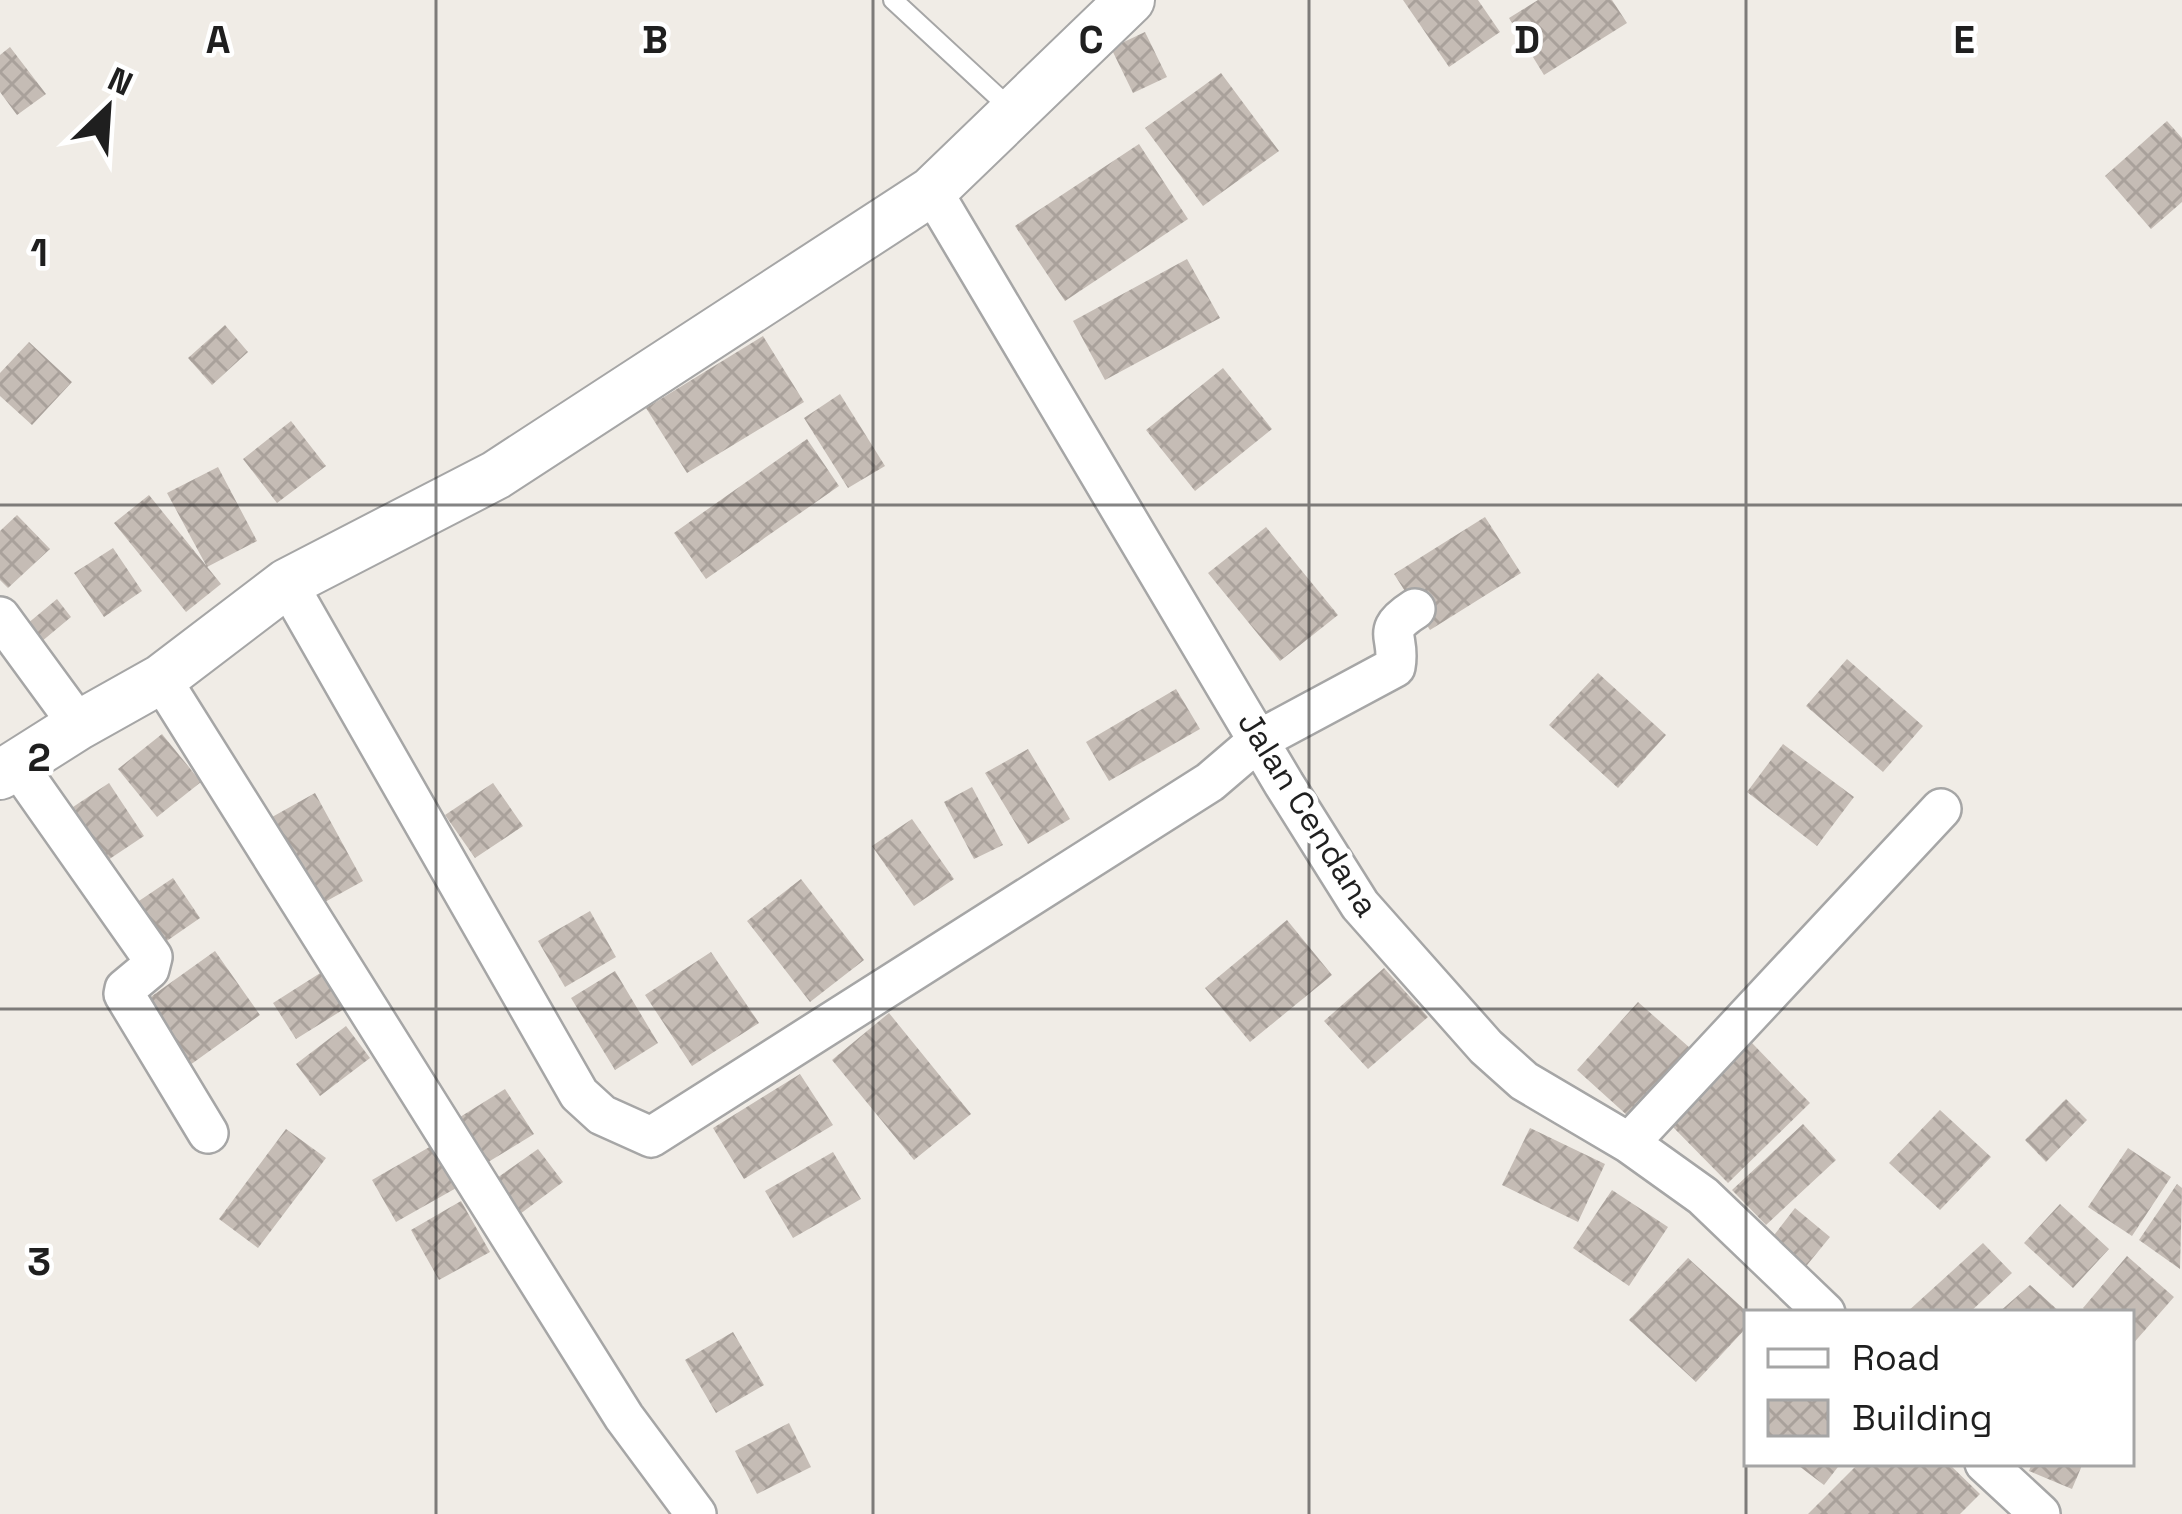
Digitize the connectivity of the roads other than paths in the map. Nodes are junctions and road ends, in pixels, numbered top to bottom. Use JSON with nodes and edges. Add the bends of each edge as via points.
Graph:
{"nodes":[{"id":1,"x":893,"y":0,"type":"edge"},
{"id":2,"x":1130,"y":0,"type":"edge"},
{"id":3,"x":1014,"y":112,"type":"junction"},
{"id":4,"x":932,"y":191,"type":"junction"},
{"id":5,"x":287,"y":584,"type":"junction"},
{"id":6,"x":1415,"y":609,"type":"dead end"},
{"id":7,"x":0,"y":617,"type":"edge"},
{"id":8,"x":161,"y":680,"type":"junction"},
{"id":9,"x":79,"y":725,"type":"junction"},
{"id":10,"x":1259,"y":740,"type":"junction"},
{"id":11,"x":8,"y":770,"type":"edge"},
{"id":12,"x":1941,"y":808,"type":"dead end"},
{"id":13,"x":208,"y":1133,"type":"dead end"},
{"id":14,"x":1629,"y":1144,"type":"junction"},
{"id":15,"x":1822,"y":1310,"type":"edge"},
{"id":16,"x":1988,"y":1466,"type":"edge"},
{"id":17,"x":695,"y":1514,"type":"edge"},
{"id":18,"x":2040,"y":1514,"type":"edge"}],
"edges":[{"from":1,"to":3,"type":"lane"},
{"from":2,"to":3,"type":"street"},
{"from":3,"to":4,"type":"street"},
{"from":4,"to":5,"type":"street","via":[[496,475]]},
{"from":4,"to":10,"type":"street","name":"Jalan Cendana"},
{"from":5,"to":8,"type":"street"},
{"from":5,"to":10,"type":"street","via":[[579,1094],[602,1115],[651,1137],[1210,782]]},
{"from":6,"to":10,"type":"street","via":[[1394,623],[1395,667]]},
{"from":7,"to":9,"type":"street"},
{"from":8,"to":9,"type":"street"},
{"from":8,"to":17,"type":"street","via":[[623,1417]]},
{"from":9,"to":11,"type":"street"},
{"from":10,"to":14,"type":"street","name":"Jalan Cendana","via":[[1360,905],[1486,1047],[1524,1081]]},
{"from":11,"to":13,"type":"street","via":[[152,957],[124,994]]},
{"from":12,"to":14,"type":"street"},
{"from":14,"to":15,"type":"street","name":"Jalan Cendana","via":[[1702,1196]]},
{"from":16,"to":18,"type":"street"}]}
